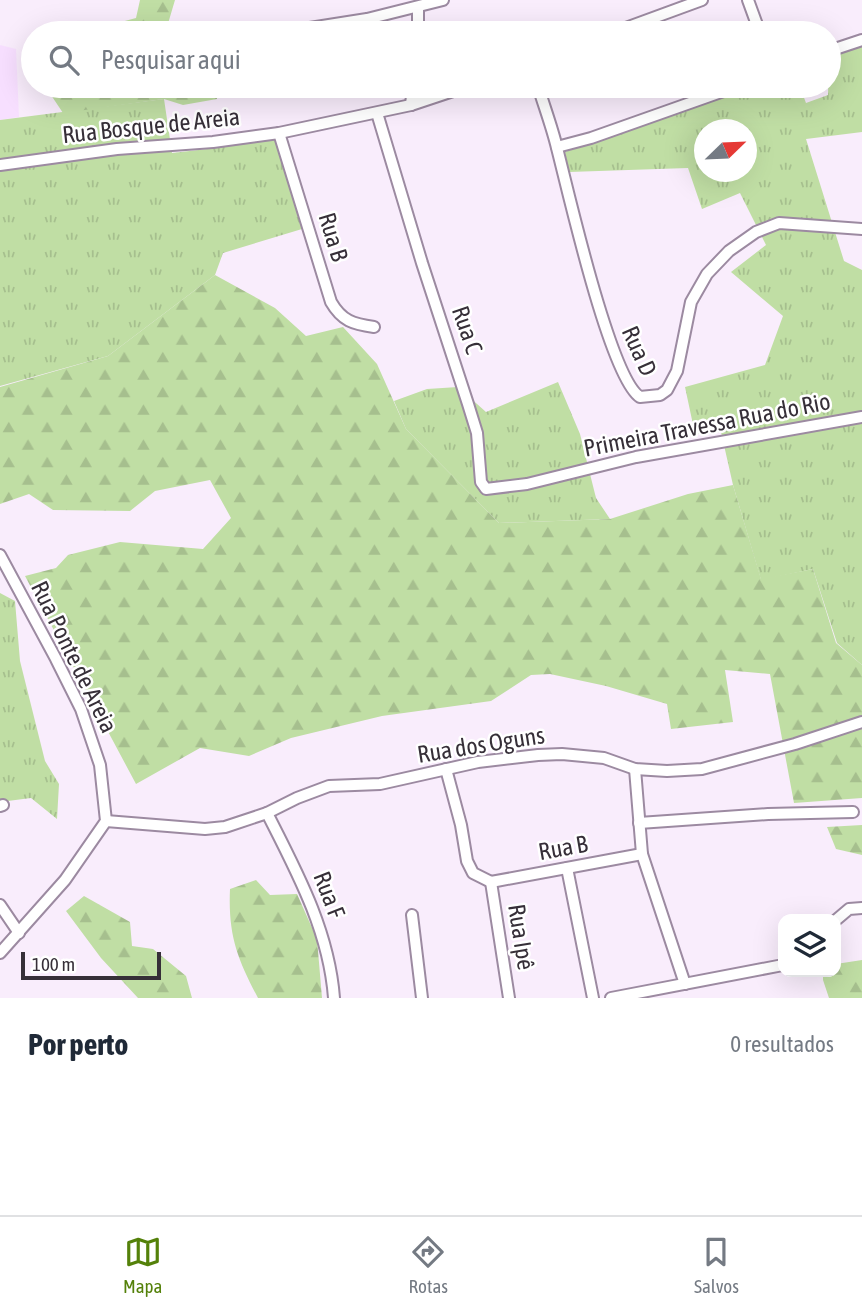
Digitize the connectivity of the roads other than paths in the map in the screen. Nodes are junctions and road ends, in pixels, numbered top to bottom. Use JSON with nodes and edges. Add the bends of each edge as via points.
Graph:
{"nodes":[{"id":1,"x":443,"y":0,"type":"edge"},
{"id":2,"x":702,"y":0,"type":"edge"},
{"id":3,"x":748,"y":0,"type":"edge"},
{"id":4,"x":418,"y":8,"type":"junction"},
{"id":5,"x":346,"y":21,"type":"edge"},
{"id":6,"x":418,"y":21,"type":"edge"},
{"id":7,"x":645,"y":21,"type":"edge"},
{"id":8,"x":756,"y":21,"type":"edge"},
{"id":9,"x":862,"y":40,"type":"edge"},
{"id":10,"x":841,"y":47,"type":"edge"},
{"id":11,"x":412,"y":98,"type":"edge"},
{"id":12,"x":432,"y":98,"type":"edge"},
{"id":13,"x":542,"y":98,"type":"edge"},
{"id":14,"x":704,"y":98,"type":"edge"},
{"id":15,"x":411,"y":105,"type":"junction"},
{"id":16,"x":377,"y":113,"type":"junction"},
{"id":17,"x":279,"y":132,"type":"junction"},
{"id":18,"x":557,"y":147,"type":"junction"},
{"id":19,"x":0,"y":165,"type":"edge"},
{"id":20,"x":862,"y":229,"type":"edge"},
{"id":21,"x":374,"y":327,"type":"dead end"},
{"id":22,"x":862,"y":417,"type":"edge"},
{"id":23,"x":560,"y":475,"type":"joint"},
{"id":24,"x":1,"y":560,"type":"edge"},
{"id":25,"x":862,"y":722,"type":"edge"},
{"id":26,"x":446,"y":769,"type":"junction"},
{"id":27,"x":635,"y":769,"type":"junction"},
{"id":28,"x":853,"y":812,"type":"dead end"},
{"id":29,"x":267,"y":813,"type":"junction"},
{"id":30,"x":106,"y":821,"type":"junction"},
{"id":31,"x":639,"y":823,"type":"junction"},
{"id":32,"x":642,"y":855,"type":"junction"},
{"id":33,"x":567,"y":868,"type":"junction"},
{"id":34,"x":491,"y":882,"type":"junction"},
{"id":35,"x":0,"y":905,"type":"edge"},
{"id":36,"x":862,"y":908,"type":"edge"},
{"id":37,"x":412,"y":915,"type":"dead end"},
{"id":38,"x":841,"y":916,"type":"edge"},
{"id":39,"x":19,"y":933,"type":"junction"},
{"id":40,"x":0,"y":953,"type":"edge"},
{"id":41,"x":778,"y":966,"type":"edge"},
{"id":42,"x":685,"y":984,"type":"junction"},
{"id":43,"x":334,"y":998,"type":"edge"},
{"id":44,"x":422,"y":998,"type":"edge"},
{"id":45,"x":509,"y":998,"type":"edge"},
{"id":46,"x":593,"y":998,"type":"edge"},
{"id":47,"x":616,"y":998,"type":"edge"}],
"edges":[{"from":1,"to":4,"type":"street"},
{"from":2,"to":7,"type":"street"},
{"from":3,"to":8,"type":"street"},
{"from":4,"to":5,"type":"street"},
{"from":4,"to":6,"type":"street"},
{"from":9,"to":10,"type":"street"},
{"from":11,"to":15,"type":"street"},
{"from":12,"to":15,"type":"street","name":"Rua Bosque de Areia"},
{"from":13,"to":18,"type":"street","name":"Rua D"},
{"from":14,"to":18,"type":"street"},
{"from":15,"to":16,"type":"street","name":"Rua Bosque de Areia"},
{"from":16,"to":17,"type":"street","name":"Rua Bosque de Areia"},
{"from":16,"to":23,"type":"street","name":"Rua C","via":[[474,424],[481,482],[491,489]]},
{"from":17,"to":19,"type":"street","name":"Rua Bosque de Areia"},
{"from":17,"to":21,"type":"street","name":"Rua B","via":[[331,302],[350,323]]},
{"from":18,"to":20,"type":"street","name":"Rua D","via":[[608,339],[630,388],[640,397],[660,395],[674,380],[691,302],[707,274],[729,251],[779,223]]},
{"from":22,"to":23,"type":"street","name":"Primeira Travessa Rua do Rio"},
{"from":24,"to":30,"type":"street","name":"Rua Ponte de Areia","via":[[86,722],[100,765]]},
{"from":25,"to":27,"type":"street","name":"Rua dos Oguns","via":[[702,769]]},
{"from":26,"to":27,"type":"street","name":"Rua dos Oguns","via":[[562,754],[604,758]]},
{"from":26,"to":29,"type":"street","name":"Rua dos Oguns","via":[[380,784],[329,786]]},
{"from":26,"to":34,"type":"street","via":[[467,861],[473,873]]},
{"from":27,"to":31,"type":"street"},
{"from":28,"to":31,"type":"street"},
{"from":29,"to":30,"type":"street","name":"Rua dos Oguns","via":[[205,829]]},
{"from":29,"to":43,"type":"street","name":"Rua F","via":[[311,904]]},
{"from":30,"to":39,"type":"street","via":[[65,880]]},
{"from":31,"to":32,"type":"street"},
{"from":32,"to":33,"type":"street","name":"Rua B"},
{"from":32,"to":42,"type":"street"},
{"from":33,"to":34,"type":"street","name":"Rua B"},
{"from":33,"to":46,"type":"street"},
{"from":34,"to":45,"type":"street","name":"Rua Ipê"},
{"from":35,"to":39,"type":"street"},
{"from":36,"to":38,"type":"street","via":[[849,909]]},
{"from":37,"to":44,"type":"street"},
{"from":39,"to":40,"type":"street"},
{"from":41,"to":42,"type":"street"},
{"from":42,"to":47,"type":"street"}]}
